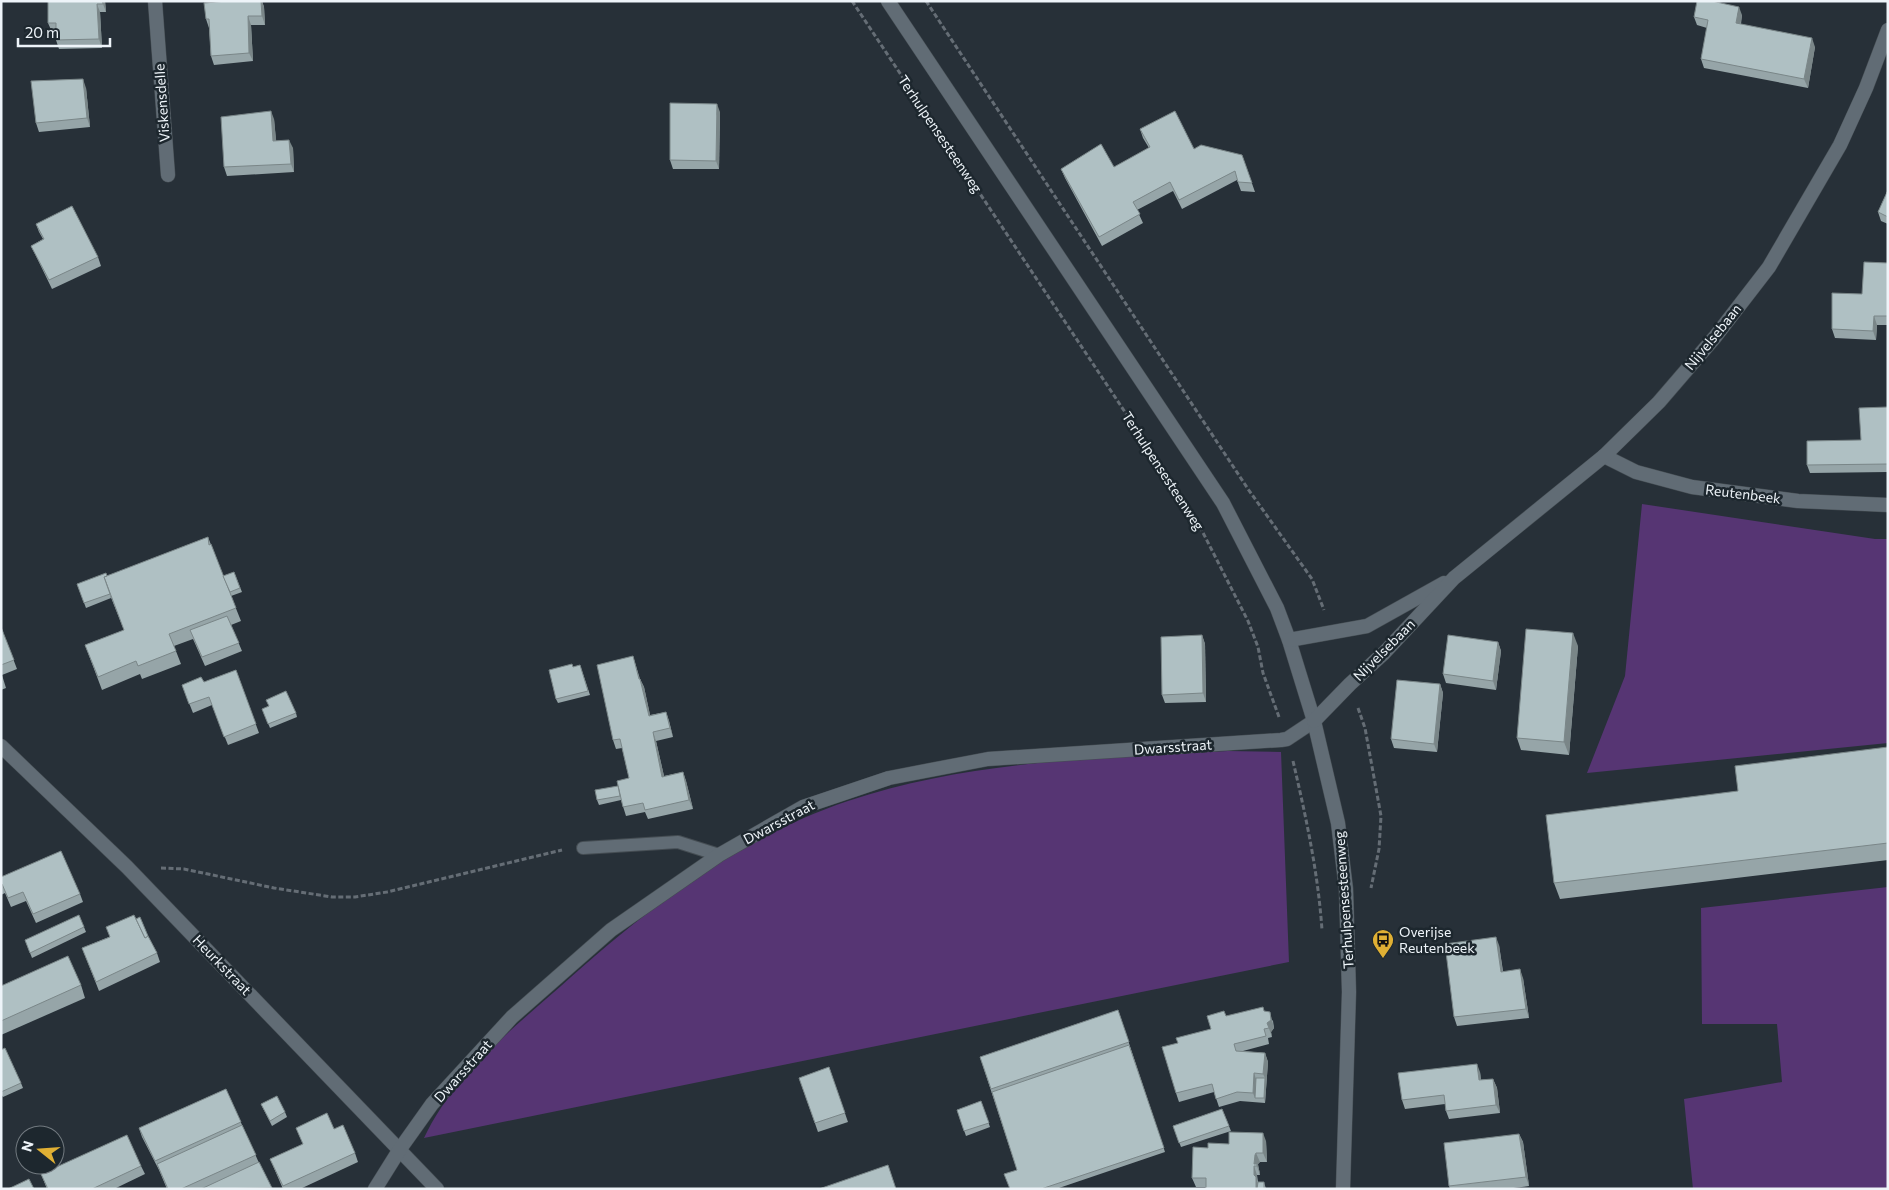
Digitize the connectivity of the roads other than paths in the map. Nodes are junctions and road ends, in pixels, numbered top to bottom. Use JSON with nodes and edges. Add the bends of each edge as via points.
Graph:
{"nodes":[{"id":1,"x":155,"y":1,"type":"edge"},
{"id":2,"x":888,"y":1,"type":"edge"},
{"id":3,"x":1888,"y":30,"type":"edge"},
{"id":4,"x":168,"y":175,"type":"dead end"},
{"id":5,"x":1604,"y":456,"type":"junction"},
{"id":6,"x":1888,"y":505,"type":"edge"},
{"id":7,"x":1454,"y":578,"type":"junction"},
{"id":8,"x":1289,"y":640,"type":"junction"},
{"id":9,"x":1314,"y":721,"type":"junction"},
{"id":10,"x":1,"y":746,"type":"edge"},
{"id":11,"x":583,"y":848,"type":"road end"},
{"id":12,"x":719,"y":855,"type":"junction"},
{"id":13,"x":400,"y":1149,"type":"junction"},
{"id":14,"x":375,"y":1189,"type":"edge"},
{"id":15,"x":437,"y":1189,"type":"edge"},
{"id":16,"x":1343,"y":1189,"type":"edge"}],
"edges":[{"from":1,"to":4,"type":"main road","name":"Viskensdelle"},
{"from":2,"to":8,"type":"main road","name":"Terhulpensesteenweg","via":[[1224,503],[1277,608]]},
{"from":3,"to":5,"type":"main road","name":"Nijvelsebaan","via":[[1840,145],[1769,267],[1659,402]]},
{"from":5,"to":6,"type":"main road","name":"Reutenbeek","via":[[1636,472],[1692,487],[1798,500]]},
{"from":5,"to":7,"type":"main road","name":"Nijvelsebaan"},
{"from":7,"to":8,"type":"main road","name":"Nijvelsebaan","via":[[1367,626]]},
{"from":7,"to":9,"type":"main road","name":"Nijvelsebaan"},
{"from":8,"to":9,"type":"main road","name":"Terhulpensesteenweg"},
{"from":9,"to":12,"type":"main road","name":"Dwarsstraat","via":[[1287,738],[988,758],[932,768],[889,778],[804,807]]},
{"from":9,"to":16,"type":"main road","name":"Terhulpensesteenweg","via":[[1338,824],[1346,889],[1350,992]]},
{"from":10,"to":13,"type":"main road","name":"Heurkstraat","via":[[127,866]]},
{"from":11,"to":12,"type":"lane","via":[[678,842]]},
{"from":12,"to":13,"type":"main road","name":"Dwarsstraat","via":[[611,930],[512,1017],[432,1104]]},
{"from":13,"to":14,"type":"main road","name":"Dwarsstraat"},
{"from":13,"to":15,"type":"main road","name":"Heurkstraat"}]}
